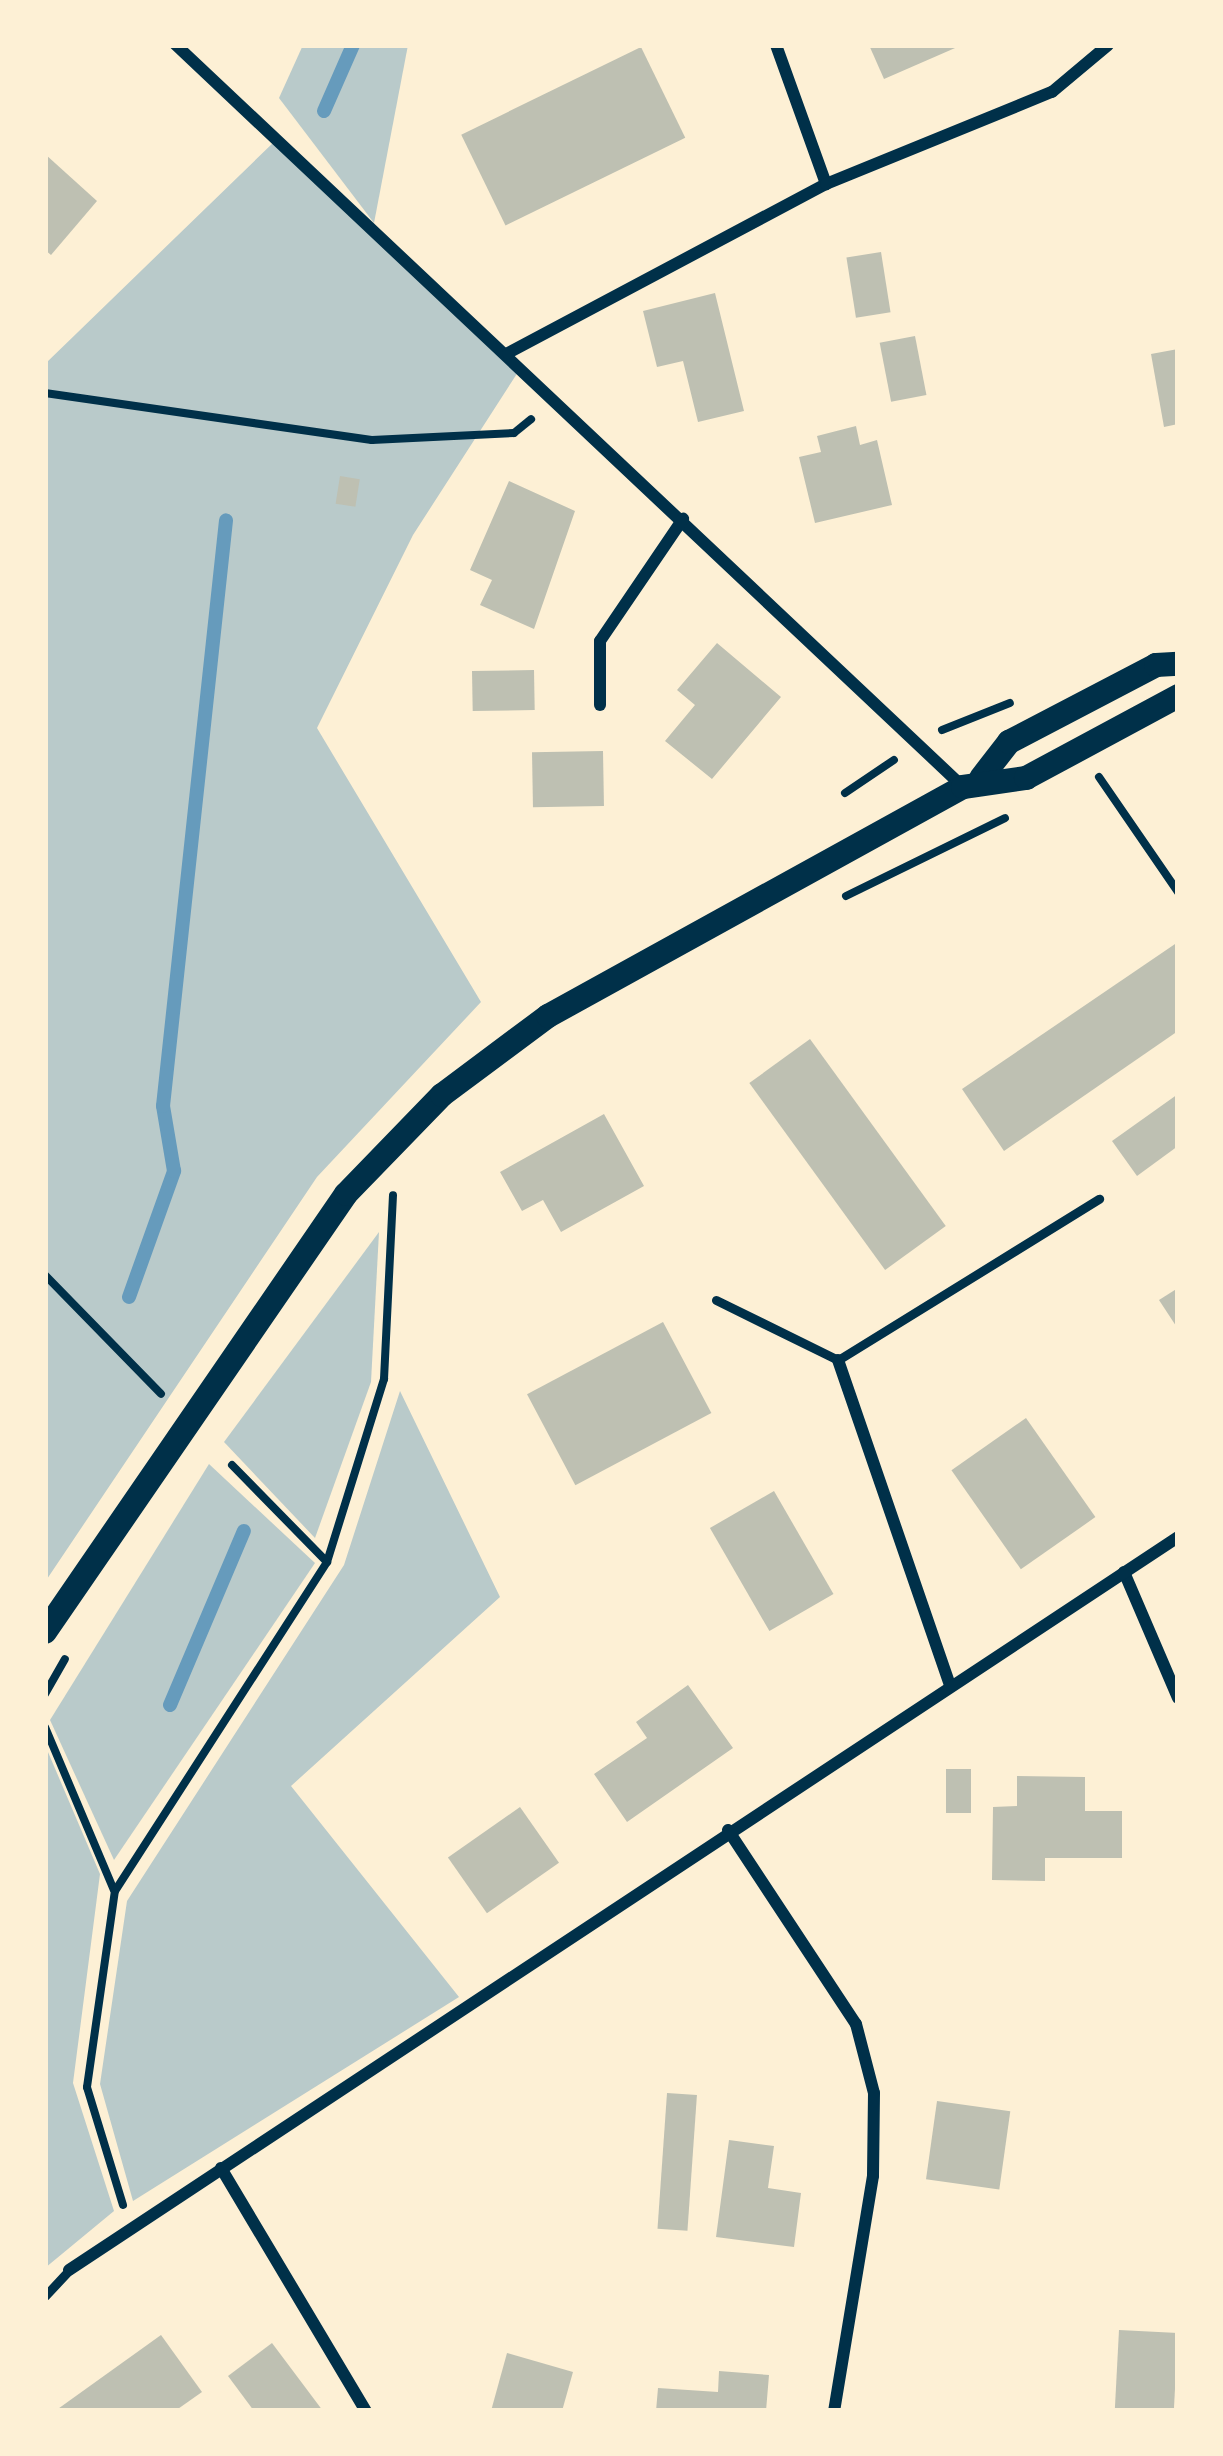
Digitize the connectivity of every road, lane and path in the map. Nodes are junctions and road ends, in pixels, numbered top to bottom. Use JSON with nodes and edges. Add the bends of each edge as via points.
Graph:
{"nodes":[{"id":1,"x":176,"y":45,"type":"edge"},
{"id":2,"x":776,"y":45,"type":"edge"},
{"id":3,"x":1108,"y":45,"type":"edge"},
{"id":4,"x":826,"y":184,"type":"junction"},
{"id":5,"x":508,"y":353,"type":"junction"},
{"id":6,"x":45,"y":393,"type":"edge"},
{"id":7,"x":555,"y":398,"type":"junction"},
{"id":8,"x":682,"y":519,"type":"junction"},
{"id":9,"x":1178,"y":664,"type":"edge"},
{"id":10,"x":1178,"y":696,"type":"edge"},
{"id":11,"x":600,"y":705,"type":"dead end"},
{"id":12,"x":1117,"y":763,"type":"dead end"},
{"id":13,"x":1097,"y":774,"type":"junction"},
{"id":14,"x":972,"y":783,"type":"junction"},
{"id":15,"x":1076,"y":784,"type":"dead end"},
{"id":16,"x":1014,"y":814,"type":"dead end"},
{"id":17,"x":1178,"y":892,"type":"edge"},
{"id":18,"x":827,"y":905,"type":"dead end"},
{"id":19,"x":1099,"y":1199,"type":"dead end"},
{"id":20,"x":380,"y":1200,"type":"dead end"},
{"id":21,"x":45,"y":1275,"type":"edge"},
{"id":22,"x":716,"y":1300,"type":"dead end"},
{"id":23,"x":838,"y":1360,"type":"junction"},
{"id":24,"x":161,"y":1394,"type":"dead end"},
{"id":25,"x":232,"y":1465,"type":"dead end"},
{"id":26,"x":1178,"y":1537,"type":"edge"},
{"id":27,"x":327,"y":1562,"type":"junction"},
{"id":28,"x":1124,"y":1573,"type":"junction"},
{"id":29,"x":45,"y":1632,"type":"edge"},
{"id":30,"x":79,"y":1636,"type":"dead end"},
{"id":31,"x":950,"y":1683,"type":"junction"},
{"id":32,"x":45,"y":1694,"type":"edge"},
{"id":33,"x":1178,"y":1698,"type":"edge"},
{"id":34,"x":45,"y":1727,"type":"edge"},
{"id":35,"x":728,"y":1830,"type":"junction"},
{"id":36,"x":115,"y":1892,"type":"junction"},
{"id":37,"x":221,"y":2168,"type":"junction"},
{"id":38,"x":130,"y":2229,"type":"junction"},
{"id":39,"x":69,"y":2270,"type":"joint"},
{"id":40,"x":45,"y":2296,"type":"edge"},
{"id":41,"x":366,"y":2411,"type":"edge"},
{"id":42,"x":834,"y":2411,"type":"edge"}],
"edges":[{"from":1,"to":5,"type":"street"},
{"from":2,"to":4,"type":"street"},
{"from":3,"to":4,"type":"street","via":[[1052,92]]},
{"from":4,"to":5,"type":"street"},
{"from":5,"to":7,"type":"street"},
{"from":6,"to":7,"type":"path","via":[[372,440],[514,433]]},
{"from":7,"to":8,"type":"street"},
{"from":8,"to":11,"type":"street","via":[[600,641]]},
{"from":8,"to":14,"type":"street"},
{"from":9,"to":14,"type":"main road","via":[[1156,665],[1009,742]]},
{"from":10,"to":14,"type":"main road","via":[[1026,778]]},
{"from":12,"to":13,"type":"path"},
{"from":13,"to":15,"type":"path"},
{"from":13,"to":17,"type":"path"},
{"from":14,"to":29,"type":"main road","via":[[548,1016],[442,1095],[346,1194]]},
{"from":16,"to":18,"type":"path"},
{"from":19,"to":23,"type":"lane"},
{"from":20,"to":27,"type":"path","via":[[394,1181],[384,1379]]},
{"from":21,"to":24,"type":"path"},
{"from":22,"to":23,"type":"lane"},
{"from":23,"to":31,"type":"street"},
{"from":25,"to":27,"type":"path"},
{"from":26,"to":28,"type":"street"},
{"from":27,"to":36,"type":"path"},
{"from":28,"to":31,"type":"street"},
{"from":28,"to":33,"type":"street"},
{"from":30,"to":32,"type":"path"},
{"from":31,"to":35,"type":"street"},
{"from":34,"to":36,"type":"path"},
{"from":35,"to":37,"type":"street"},
{"from":35,"to":42,"type":"street","via":[[856,2024],[874,2093],[873,2176]]},
{"from":36,"to":38,"type":"path","via":[[87,2086]]},
{"from":37,"to":38,"type":"street"},
{"from":37,"to":41,"type":"street"},
{"from":38,"to":39,"type":"street"},
{"from":39,"to":40,"type":"lane"}]}
